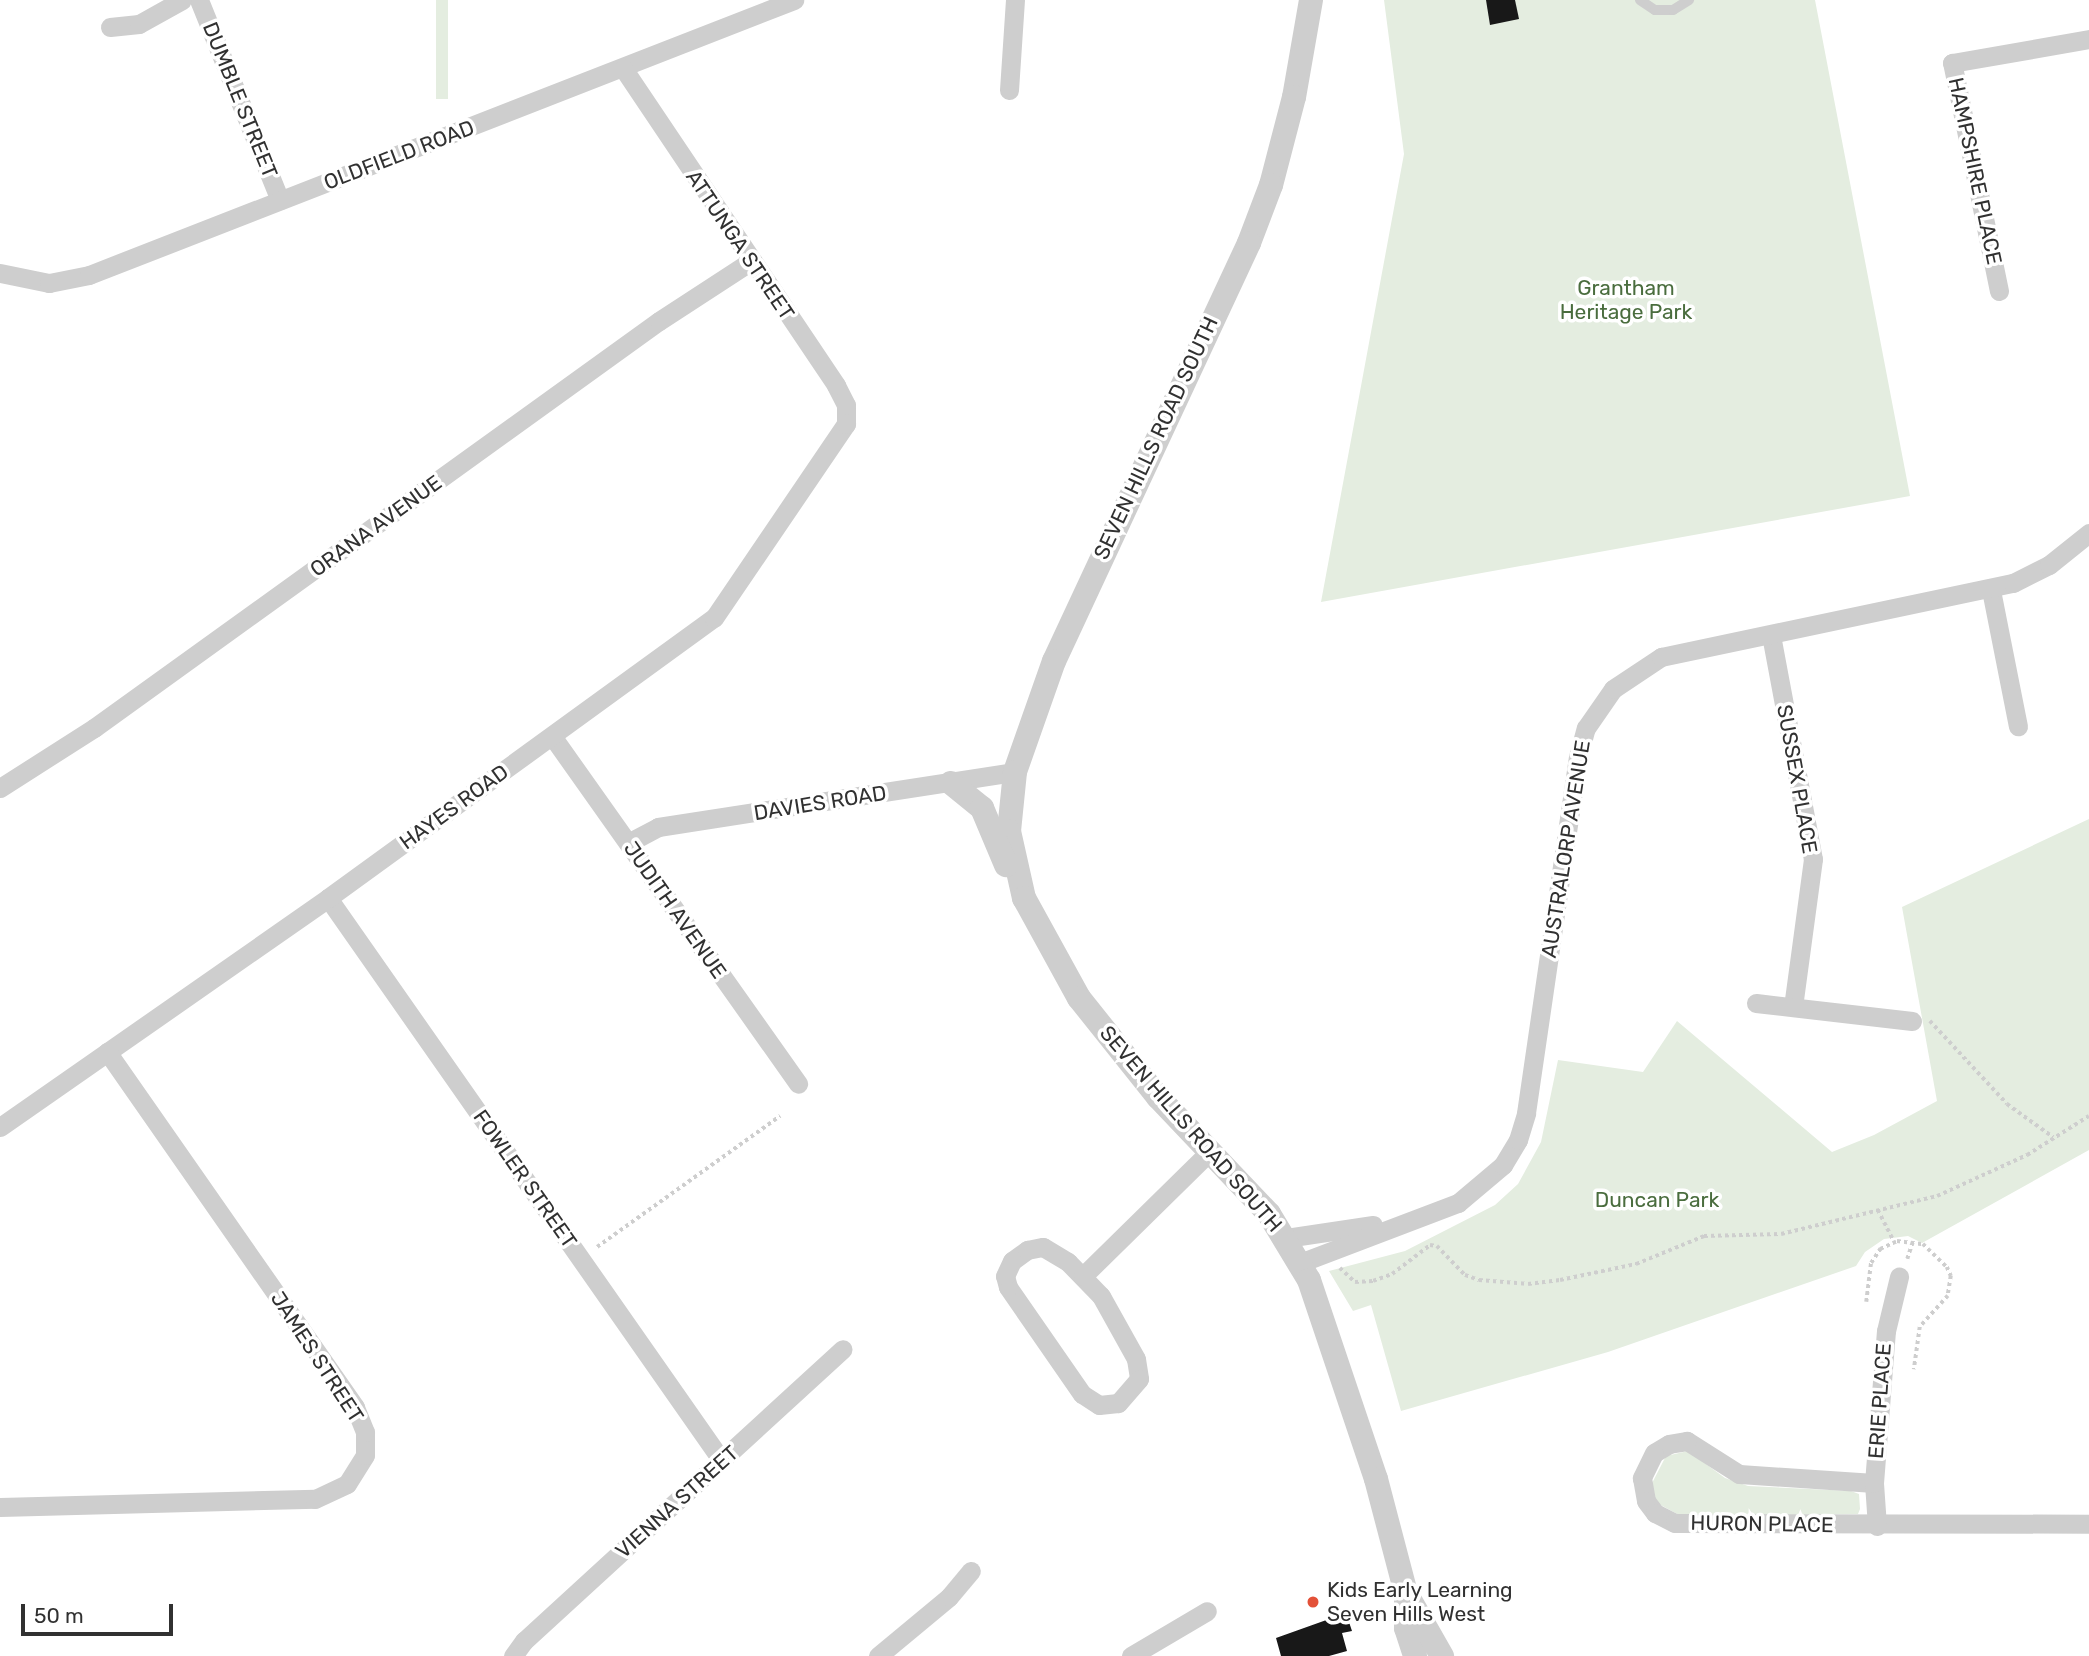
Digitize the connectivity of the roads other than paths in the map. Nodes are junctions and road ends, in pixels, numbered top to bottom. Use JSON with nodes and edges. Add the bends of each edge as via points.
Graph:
{"nodes":[{"id":1,"x":182,"y":0,"type":"edge"},
{"id":2,"x":199,"y":0,"type":"edge"},
{"id":3,"x":794,"y":0,"type":"edge"},
{"id":4,"x":1015,"y":0,"type":"edge"},
{"id":5,"x":1311,"y":0,"type":"edge"},
{"id":6,"x":1640,"y":0,"type":"edge"},
{"id":7,"x":1689,"y":0,"type":"edge"},
{"id":8,"x":110,"y":27,"type":"dead end"},
{"id":9,"x":2089,"y":39,"type":"edge"},
{"id":10,"x":624,"y":69,"type":"junction"},
{"id":11,"x":1009,"y":90,"type":"dead end"},
{"id":12,"x":280,"y":200,"type":"junction"},
{"id":13,"x":751,"y":261,"type":"junction"},
{"id":14,"x":0,"y":273,"type":"edge"},
{"id":15,"x":2000,"y":290,"type":"dead end"},
{"id":16,"x":846,"y":424,"type":"joint"},
{"id":17,"x":2089,"y":533,"type":"edge"},
{"id":18,"x":1991,"y":590,"type":"junction"},
{"id":19,"x":1771,"y":635,"type":"junction"},
{"id":20,"x":2018,"y":726,"type":"dead end"},
{"id":21,"x":552,"y":736,"type":"junction"},
{"id":22,"x":1015,"y":772,"type":"junction"},
{"id":23,"x":951,"y":783,"type":"junction"},
{"id":24,"x":0,"y":788,"type":"edge"},
{"id":25,"x":628,"y":843,"type":"junction"},
{"id":26,"x":1016,"y":876,"type":"junction"},
{"id":27,"x":328,"y":898,"type":"junction"},
{"id":28,"x":1756,"y":1003,"type":"dead end"},
{"id":29,"x":1793,"y":1007,"type":"junction"},
{"id":30,"x":1913,"y":1021,"type":"road end"},
{"id":31,"x":107,"y":1052,"type":"junction"},
{"id":32,"x":798,"y":1084,"type":"dead end"},
{"id":33,"x":0,"y":1128,"type":"edge"},
{"id":34,"x":1210,"y":1151,"type":"junction"},
{"id":35,"x":1416,"y":1219,"type":"junction"},
{"id":36,"x":1286,"y":1238,"type":"junction"},
{"id":37,"x":1300,"y":1263,"type":"junction"},
{"id":38,"x":1083,"y":1276,"type":"junction"},
{"id":39,"x":1899,"y":1277,"type":"dead end"},
{"id":40,"x":843,"y":1349,"type":"dead end"},
{"id":41,"x":722,"y":1461,"type":"junction"},
{"id":42,"x":1874,"y":1483,"type":"junction"},
{"id":43,"x":0,"y":1507,"type":"edge"},
{"id":44,"x":2089,"y":1524,"type":"edge"},
{"id":45,"x":1877,"y":1526,"type":"junction"},
{"id":46,"x":971,"y":1571,"type":"dead end"},
{"id":47,"x":1406,"y":1592,"type":"junction"},
{"id":48,"x":1207,"y":1611,"type":"dead end"},
{"id":49,"x":513,"y":1656,"type":"edge"},
{"id":50,"x":878,"y":1656,"type":"edge"},
{"id":51,"x":1131,"y":1656,"type":"edge"},
{"id":52,"x":1415,"y":1656,"type":"edge"},
{"id":53,"x":1442,"y":1656,"type":"edge"}],
"edges":[{"from":1,"to":8,"type":"street","via":[[139,23]]},
{"from":2,"to":12,"type":"street","name":"DUMBLE STREET"},
{"from":3,"to":10,"type":"street","name":"OLDFIELD ROAD"},
{"from":4,"to":11,"type":"street"},
{"from":5,"to":22,"type":"street","name":"SEVEN HILLS ROAD SOUTH","via":[[1282,144],[1249,243],[1094,569],[1054,661]]},
{"from":6,"to":7,"type":"lane","via":[[1655,10],[1673,10]]},
{"from":9,"to":15,"type":"street","name":"HAMPSHIRE PLACE","via":[[1952,63]]},
{"from":10,"to":12,"type":"street","name":"OLDFIELD ROAD"},
{"from":10,"to":13,"type":"street","name":"ATTUNGA STREET"},
{"from":12,"to":14,"type":"street","name":"OLDFIELD ROAD","via":[[68,281],[33,282]]},
{"from":13,"to":16,"type":"street","name":"ATTUNGA STREET","via":[[842,394]]},
{"from":13,"to":24,"type":"street","name":"ORANA AVENUE","via":[[659,321],[104,721]]},
{"from":16,"to":21,"type":"street","name":"HAYES ROAD","via":[[726,605]]},
{"from":17,"to":18,"type":"street","name":"AUSTRALORP AVENUE","via":[[2049,565]]},
{"from":18,"to":19,"type":"street","name":"AUSTRALORP AVENUE"},
{"from":18,"to":20,"type":"street"},
{"from":19,"to":29,"type":"street","name":"SUSSEX PLACE","via":[[1813,859]]},
{"from":19,"to":35,"type":"street","name":"AUSTRALORP AVENUE","via":[[1661,657],[1627,677],[1594,714],[1578,757],[1526,1113],[1518,1140],[1503,1165],[1477,1190]]},
{"from":21,"to":25,"type":"street","name":"JUDITH AVENUE"},
{"from":21,"to":27,"type":"street","name":"HAYES ROAD"},
{"from":22,"to":23,"type":"street","name":"DAVIES ROAD"},
{"from":22,"to":26,"type":"street","name":"SEVEN HILLS ROAD SOUTH","via":[[1009,831]]},
{"from":23,"to":25,"type":"street","name":"DAVIES ROAD","via":[[658,827]]},
{"from":23,"to":26,"type":"street","name":"SEVEN HILLS ROAD SOUTH","via":[[982,808],[1003,860]]},
{"from":25,"to":32,"type":"street","name":"JUDITH AVENUE"},
{"from":26,"to":34,"type":"street","name":"SEVEN HILLS ROAD SOUTH","via":[[1033,919],[1079,998],[1134,1070]]},
{"from":27,"to":31,"type":"street","name":"HAYES ROAD"},
{"from":27,"to":41,"type":"street","name":"FOWLER STREET"},
{"from":28,"to":29,"type":"street"},
{"from":29,"to":30,"type":"street"},
{"from":31,"to":33,"type":"street","name":"HAYES ROAD"},
{"from":31,"to":43,"type":"street","name":"JAMES STREET","via":[[355,1407],[365,1432],[365,1455],[347,1484],[315,1499]]},
{"from":34,"to":36,"type":"street","name":"SEVEN HILLS ROAD SOUTH"},
{"from":34,"to":38,"type":"street"},
{"from":35,"to":36,"type":"street","name":"AUSTRALORP AVENUE"},
{"from":35,"to":37,"type":"street","name":"AUSTRALORP AVENUE"},
{"from":36,"to":37,"type":"street","name":"SEVEN HILLS ROAD SOUTH"},
{"from":37,"to":47,"type":"street","name":"SEVEN HILLS ROAD SOUTH","via":[[1321,1306]]},
{"from":38,"to":38,"type":"street","via":[[1052,1251],[1038,1247],[1012,1261],[1006,1276],[1008,1287],[1083,1394],[1099,1405],[1111,1406],[1130,1393],[1140,1371],[1112,1313]]},
{"from":39,"to":42,"type":"street","name":"ERIE PLACE","via":[[1885,1331]]},
{"from":40,"to":41,"type":"street","name":"VIENNA STREET"},
{"from":41,"to":49,"type":"street","name":"VIENNA STREET"},
{"from":42,"to":45,"type":"street","name":"ERIE PLACE"},
{"from":42,"to":45,"type":"street","name":"HURON PLACE","via":[[1740,1474],[1687,1441],[1654,1453],[1642,1478],[1646,1501],[1655,1513],[1675,1523]]},
{"from":44,"to":45,"type":"street","name":"HURON PLACE"},
{"from":46,"to":50,"type":"street","via":[[949,1597]]},
{"from":47,"to":52,"type":"street","name":"SEVEN HILLS ROAD SOUTH","via":[[1406,1628]]},
{"from":47,"to":53,"type":"street","name":"SEVEN HILLS ROAD SOUTH"},
{"from":48,"to":51,"type":"street"}]}
